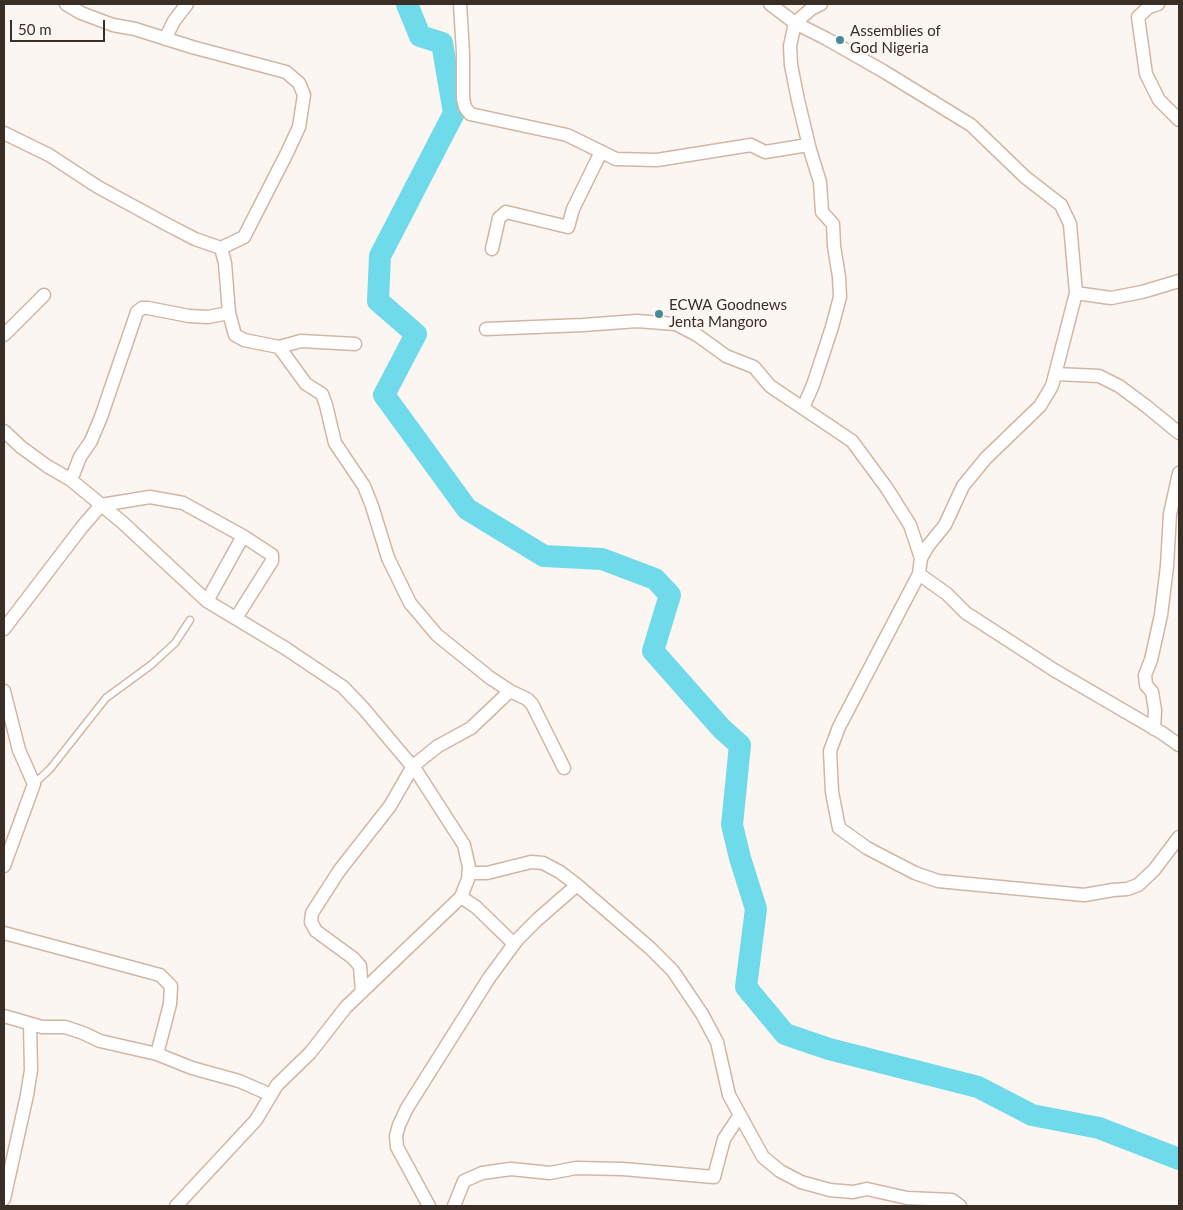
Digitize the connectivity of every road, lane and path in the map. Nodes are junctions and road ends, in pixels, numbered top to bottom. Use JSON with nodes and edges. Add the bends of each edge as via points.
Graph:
{"nodes":[{"id":1,"x":66,"y":4,"type":"edge"},
{"id":2,"x":186,"y":4,"type":"edge"},
{"id":3,"x":460,"y":4,"type":"edge"},
{"id":4,"x":770,"y":4,"type":"edge"},
{"id":5,"x":821,"y":4,"type":"edge"},
{"id":6,"x":1158,"y":4,"type":"edge"},
{"id":7,"x":795,"y":23,"type":"junction"},
{"id":8,"x":165,"y":38,"type":"junction"},
{"id":9,"x":1179,"y":120,"type":"edge"},
{"id":10,"x":4,"y":133,"type":"edge"},
{"id":11,"x":808,"y":145,"type":"junction"},
{"id":12,"x":601,"y":152,"type":"junction"},
{"id":13,"x":221,"y":248,"type":"junction"},
{"id":14,"x":492,"y":249,"type":"dead end"},
{"id":15,"x":1179,"y":281,"type":"edge"},
{"id":16,"x":1076,"y":293,"type":"junction"},
{"id":17,"x":44,"y":295,"type":"dead end"},
{"id":18,"x":229,"y":313,"type":"junction"},
{"id":19,"x":486,"y":329,"type":"dead end"},
{"id":20,"x":4,"y":335,"type":"edge"},
{"id":21,"x":355,"y":344,"type":"dead end"},
{"id":22,"x":280,"y":347,"type":"junction"},
{"id":23,"x":1056,"y":374,"type":"junction"},
{"id":24,"x":803,"y":408,"type":"junction"},
{"id":25,"x":4,"y":431,"type":"edge"},
{"id":26,"x":1179,"y":434,"type":"edge"},
{"id":27,"x":1179,"y":472,"type":"edge"},
{"id":28,"x":71,"y":480,"type":"junction"},
{"id":29,"x":101,"y":505,"type":"junction"},
{"id":30,"x":243,"y":536,"type":"junction"},
{"id":31,"x":921,"y":558,"type":"junction"},
{"id":32,"x":919,"y":574,"type":"junction"},
{"id":33,"x":207,"y":601,"type":"junction"},
{"id":34,"x":236,"y":618,"type":"junction"},
{"id":35,"x":190,"y":620,"type":"dead end"},
{"id":36,"x":4,"y":629,"type":"edge"},
{"id":37,"x":510,"y":690,"type":"junction"},
{"id":38,"x":4,"y":691,"type":"edge"},
{"id":39,"x":1154,"y":728,"type":"junction"},
{"id":40,"x":1179,"y":745,"type":"edge"},
{"id":41,"x":413,"y":766,"type":"junction"},
{"id":42,"x":564,"y":768,"type":"dead end"},
{"id":43,"x":34,"y":784,"type":"junction"},
{"id":44,"x":1179,"y":837,"type":"edge"},
{"id":45,"x":4,"y":866,"type":"edge"},
{"id":46,"x":469,"y":873,"type":"junction"},
{"id":47,"x":577,"y":885,"type":"junction"},
{"id":48,"x":461,"y":898,"type":"junction"},
{"id":49,"x":4,"y":933,"type":"edge"},
{"id":50,"x":514,"y":944,"type":"junction"},
{"id":51,"x":362,"y":992,"type":"junction"},
{"id":52,"x":4,"y":1016,"type":"edge"},
{"id":53,"x":30,"y":1024,"type":"junction"},
{"id":54,"x":157,"y":1054,"type":"junction"},
{"id":55,"x":271,"y":1095,"type":"junction"},
{"id":56,"x":740,"y":1115,"type":"junction"},
{"id":57,"x":4,"y":1199,"type":"edge"},
{"id":58,"x":176,"y":1206,"type":"edge"},
{"id":59,"x":429,"y":1206,"type":"edge"},
{"id":60,"x":454,"y":1206,"type":"edge"},
{"id":61,"x":960,"y":1206,"type":"edge"}],
"edges":[{"from":1,"to":8,"type":"street","via":[[112,25],[135,28]]},
{"from":2,"to":8,"type":"street"},
{"from":3,"to":12,"type":"street","via":[[463,98],[470,114],[567,134]]},
{"from":4,"to":7,"type":"street"},
{"from":5,"to":7,"type":"street"},
{"from":6,"to":9,"type":"street","via":[[1138,17],[1146,74],[1159,100]]},
{"from":7,"to":11,"type":"street","via":[[790,46],[791,65]]},
{"from":7,"to":16,"type":"street","via":[[883,70],[971,125],[1025,177],[1061,205],[1070,224]]},
{"from":8,"to":13,"type":"street","via":[[286,72],[299,83],[304,95],[298,128],[256,215],[244,237]]},
{"from":10,"to":13,"type":"street","via":[[49,155],[98,187],[174,228]]},
{"from":11,"to":12,"type":"street","via":[[765,152],[751,145],[656,160],[616,159]]},
{"from":11,"to":24,"type":"street","via":[[820,182],[822,212],[833,224],[840,297]]},
{"from":12,"to":14,"type":"street","via":[[573,209],[568,227],[506,212],[499,218]]},
{"from":13,"to":18,"type":"street"},
{"from":15,"to":16,"type":"street","via":[[1111,298]]},
{"from":16,"to":23,"type":"street"},
{"from":17,"to":20,"type":"street"},
{"from":18,"to":22,"type":"street","via":[[235,335],[244,340]]},
{"from":18,"to":28,"type":"street","via":[[208,317],[148,308],[137,312],[101,417]]},
{"from":19,"to":24,"type":"street","via":[[637,321],[676,324],[726,356],[754,366],[770,386]]},
{"from":21,"to":22,"type":"street","via":[[301,341]]},
{"from":22,"to":37,"type":"street","via":[[306,384],[322,394],[335,443],[364,486],[388,558],[410,604],[437,635],[488,677]]},
{"from":23,"to":26,"type":"street","via":[[1099,376],[1119,386]]},
{"from":23,"to":31,"type":"street","via":[[1040,406],[986,458],[963,486],[945,525]]},
{"from":24,"to":31,"type":"street","via":[[852,441],[910,525]]},
{"from":25,"to":28,"type":"street","via":[[21,447]]},
{"from":27,"to":39,"type":"street","via":[[1170,514],[1161,615],[1145,675],[1146,685],[1152,692]]},
{"from":28,"to":29,"type":"street"},
{"from":29,"to":30,"type":"street","via":[[150,497],[183,503]]},
{"from":29,"to":33,"type":"street"},
{"from":29,"to":36,"type":"street"},
{"from":30,"to":33,"type":"street"},
{"from":30,"to":34,"type":"street","via":[[272,555],[272,561]]},
{"from":31,"to":32,"type":"street"},
{"from":32,"to":39,"type":"street","via":[[966,612],[1025,652]]},
{"from":32,"to":44,"type":"street","via":[[839,727],[830,751],[832,792],[839,828],[867,848],[938,881],[1084,895],[1138,885]]},
{"from":33,"to":34,"type":"street"},
{"from":34,"to":41,"type":"street","via":[[342,687]]},
{"from":35,"to":43,"type":"lane","via":[[175,643],[106,698],[50,769]]},
{"from":37,"to":41,"type":"street","via":[[471,728],[438,746]]},
{"from":37,"to":42,"type":"street","via":[[532,704]]},
{"from":38,"to":43,"type":"street","via":[[19,750]]},
{"from":39,"to":40,"type":"street"},
{"from":41,"to":46,"type":"street","via":[[464,845]]},
{"from":41,"to":51,"type":"street","via":[[390,806],[338,871],[312,914],[311,922],[316,931],[360,966]]},
{"from":43,"to":45,"type":"street"},
{"from":46,"to":47,"type":"street","via":[[487,873],[531,862],[543,863]]},
{"from":46,"to":48,"type":"street"},
{"from":47,"to":50,"type":"street"},
{"from":47,"to":56,"type":"street","via":[[673,971],[717,1042],[729,1096]]},
{"from":48,"to":50,"type":"street","via":[[476,907]]},
{"from":48,"to":51,"type":"street"},
{"from":49,"to":54,"type":"street","via":[[160,975],[171,986],[170,1004]]},
{"from":50,"to":59,"type":"street","via":[[489,978],[398,1125],[397,1147]]},
{"from":51,"to":55,"type":"street"},
{"from":52,"to":53,"type":"street"},
{"from":53,"to":54,"type":"street","via":[[65,1027],[100,1041]]},
{"from":53,"to":57,"type":"street","via":[[31,1070]]},
{"from":54,"to":55,"type":"street"},
{"from":55,"to":58,"type":"street","via":[[256,1120]]},
{"from":56,"to":60,"type":"street","via":[[724,1139],[714,1177],[623,1169],[576,1168],[550,1173],[511,1169],[482,1173],[464,1181]]},
{"from":56,"to":61,"type":"street","via":[[763,1157],[801,1182],[830,1190],[853,1192],[867,1189],[907,1198],[952,1200]]}]}
